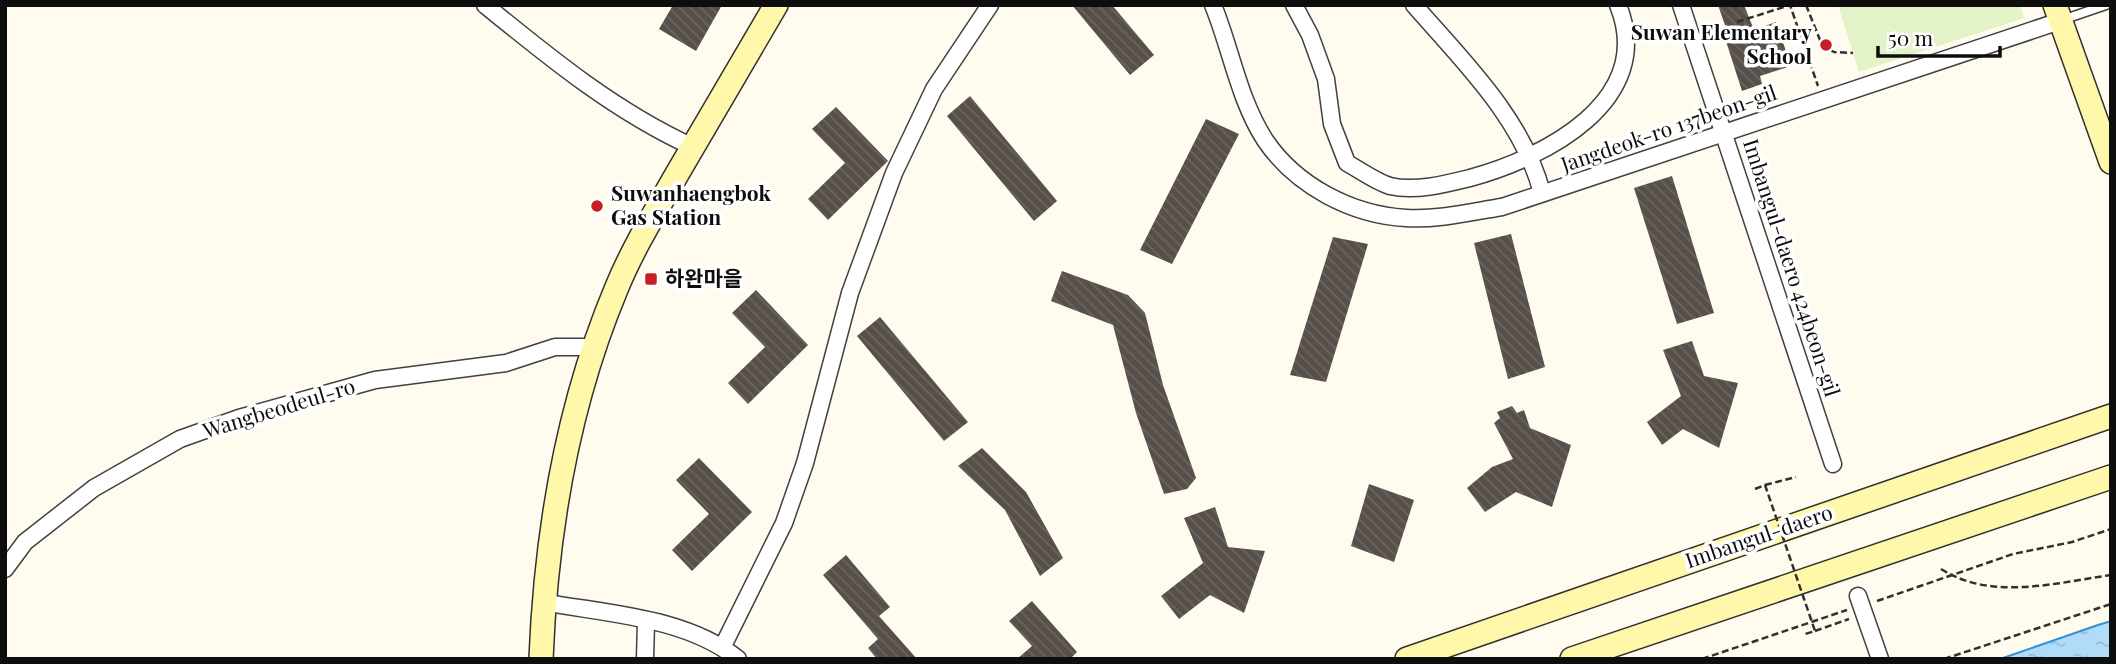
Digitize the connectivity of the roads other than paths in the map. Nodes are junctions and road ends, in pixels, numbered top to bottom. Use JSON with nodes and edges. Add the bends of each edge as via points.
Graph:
{"nodes":[{"id":1,"x":485,"y":5,"type":"edge"},
{"id":2,"x":776,"y":5,"type":"edge"},
{"id":3,"x":990,"y":5,"type":"edge"},
{"id":4,"x":1213,"y":5,"type":"edge"},
{"id":5,"x":1294,"y":5,"type":"edge"},
{"id":6,"x":1414,"y":5,"type":"edge"},
{"id":7,"x":1618,"y":5,"type":"edge"},
{"id":8,"x":1681,"y":5,"type":"edge"},
{"id":9,"x":2106,"y":5,"type":"edge"},
{"id":10,"x":2058,"y":13,"type":"edge"},
{"id":11,"x":1724,"y":132,"type":"junction"},
{"id":12,"x":693,"y":147,"type":"junction"},
{"id":13,"x":1529,"y":158,"type":"junction"},
{"id":14,"x":2111,"y":162,"type":"edge"},
{"id":15,"x":1542,"y":193,"type":"junction"},
{"id":16,"x":594,"y":347,"type":"junction"},
{"id":17,"x":2111,"y":416,"type":"edge"},
{"id":18,"x":1833,"y":464,"type":"dead end"},
{"id":19,"x":2111,"y":477,"type":"edge"},
{"id":20,"x":5,"y":569,"type":"edge"},
{"id":21,"x":543,"y":602,"type":"junction"},
{"id":22,"x":1857,"y":606,"type":"road end"},
{"id":23,"x":646,"y":622,"type":"junction"},
{"id":24,"x":723,"y":646,"type":"junction"},
{"id":25,"x":541,"y":659,"type":"edge"},
{"id":26,"x":645,"y":659,"type":"edge"},
{"id":27,"x":738,"y":659,"type":"edge"},
{"id":28,"x":1407,"y":659,"type":"edge"},
{"id":29,"x":1572,"y":659,"type":"edge"},
{"id":30,"x":1880,"y":659,"type":"edge"}],
"edges":[{"from":1,"to":12,"type":"street","via":[[565,71],[664,134]]},
{"from":2,"to":12,"type":"main road"},
{"from":3,"to":24,"type":"street","via":[[934,89],[894,173],[850,293],[805,463],[783,523]]},
{"from":4,"to":15,"type":"street","name":"Jangdeok-ro 137beon-gil","via":[[1259,128],[1296,175],[1317,190],[1362,210],[1407,218],[1502,207]]},
{"from":5,"to":13,"type":"street","via":[[1326,79],[1332,124],[1347,163],[1390,186],[1439,186]]},
{"from":6,"to":13,"type":"street","via":[[1489,90]]},
{"from":7,"to":13,"type":"street","via":[[1625,41],[1621,68],[1608,98],[1584,124]]},
{"from":8,"to":11,"type":"street","name":"Imbangul-daero 424beon-gil"},
{"from":9,"to":10,"type":"lane"},
{"from":10,"to":11,"type":"street","name":"Jangdeok-ro 137beon-gil"},
{"from":10,"to":14,"type":"main road"},
{"from":11,"to":15,"type":"street","name":"Jangdeok-ro 137beon-gil"},
{"from":11,"to":18,"type":"street","name":"Imbangul-daero 424beon-gil"},
{"from":12,"to":16,"type":"main road","via":[[643,233]]},
{"from":13,"to":15,"type":"street"},
{"from":16,"to":20,"type":"street","name":"Wangbeodeul-ro","via":[[555,347],[506,363],[375,380],[180,439],[94,488],[25,542]]},
{"from":16,"to":21,"type":"main road","via":[[564,466]]},
{"from":17,"to":28,"type":"main road","name":"Imbangul-daero"},
{"from":19,"to":29,"type":"main road"},
{"from":21,"to":23,"type":"street"},
{"from":21,"to":25,"type":"main road"},
{"from":22,"to":30,"type":"street"},
{"from":23,"to":24,"type":"street","via":[[682,629]]},
{"from":23,"to":26,"type":"street"},
{"from":24,"to":27,"type":"street"}]}
